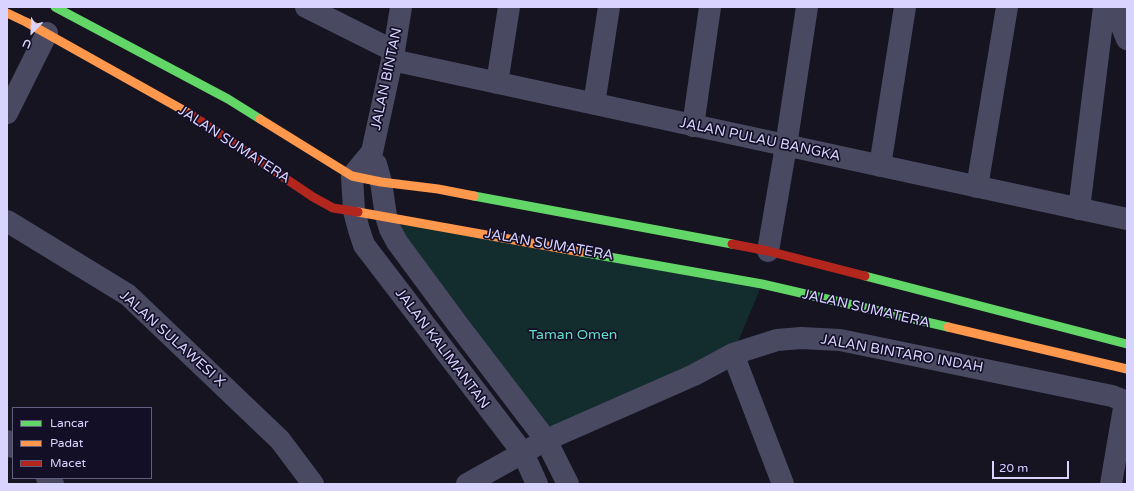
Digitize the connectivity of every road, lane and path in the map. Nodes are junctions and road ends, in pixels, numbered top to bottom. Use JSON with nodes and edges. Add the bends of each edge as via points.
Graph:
{"nodes":[{"id":1,"x":55,"y":7,"type":"edge"},
{"id":2,"x":401,"y":7,"type":"edge"},
{"id":3,"x":509,"y":7,"type":"edge"},
{"id":4,"x":608,"y":7,"type":"edge"},
{"id":5,"x":710,"y":7,"type":"edge"},
{"id":6,"x":808,"y":7,"type":"edge"},
{"id":7,"x":905,"y":7,"type":"edge"},
{"id":8,"x":1007,"y":7,"type":"edge"},
{"id":9,"x":1104,"y":7,"type":"edge"},
{"id":10,"x":1114,"y":7,"type":"edge"},
{"id":11,"x":316,"y":9,"type":"edge"},
{"id":12,"x":13,"y":12,"type":"edge"},
{"id":13,"x":47,"y":33,"type":"junction"},
{"id":14,"x":1127,"y":39,"type":"edge"},
{"id":15,"x":393,"y":55,"type":"junction"},
{"id":16,"x":497,"y":83,"type":"junction"},
{"id":17,"x":594,"y":104,"type":"junction"},
{"id":18,"x":7,"y":113,"type":"edge"},
{"id":19,"x":693,"y":126,"type":"junction"},
{"id":20,"x":786,"y":146,"type":"junction"},
{"id":21,"x":372,"y":152,"type":"junction"},
{"id":22,"x":880,"y":166,"type":"junction"},
{"id":23,"x":352,"y":176,"type":"junction"},
{"id":24,"x":381,"y":182,"type":"junction"},
{"id":25,"x":977,"y":187,"type":"junction"},
{"id":26,"x":1079,"y":209,"type":"junction"},
{"id":27,"x":354,"y":211,"type":"junction"},
{"id":28,"x":386,"y":216,"type":"junction"},
{"id":29,"x":1127,"y":219,"type":"edge"},
{"id":30,"x":7,"y":221,"type":"edge"},
{"id":31,"x":768,"y":251,"type":"junction"},
{"id":32,"x":1127,"y":344,"type":"edge"},
{"id":33,"x":733,"y":354,"type":"junction"},
{"id":34,"x":1127,"y":369,"type":"edge"},
{"id":35,"x":546,"y":440,"type":"junction"},
{"id":36,"x":522,"y":453,"type":"junction"},
{"id":37,"x":313,"y":484,"type":"edge"},
{"id":38,"x":467,"y":484,"type":"edge"},
{"id":39,"x":537,"y":484,"type":"edge"},
{"id":40,"x":568,"y":484,"type":"edge"},
{"id":41,"x":783,"y":484,"type":"edge"},
{"id":42,"x":1111,"y":484,"type":"edge"}],
"edges":[{"from":1,"to":23,"type":"street","via":[[228,99]]},
{"from":2,"to":15,"type":"street","name":"JALAN BINTAN"},
{"from":3,"to":16,"type":"street"},
{"from":4,"to":17,"type":"street"},
{"from":5,"to":19,"type":"street"},
{"from":6,"to":20,"type":"street"},
{"from":7,"to":22,"type":"street"},
{"from":8,"to":25,"type":"street"},
{"from":9,"to":26,"type":"street"},
{"from":10,"to":14,"type":"street"},
{"from":11,"to":15,"type":"street","name":"JALAN PULAU BANGKA"},
{"from":12,"to":13,"type":"street","name":"JALAN SUMATERA"},
{"from":13,"to":18,"type":"street"},
{"from":13,"to":27,"type":"street","name":"JALAN SUMATERA","via":[[199,119],[313,198],[333,208]]},
{"from":15,"to":16,"type":"street","name":"JALAN PULAU BANGKA"},
{"from":15,"to":21,"type":"street","name":"JALAN BINTAN"},
{"from":16,"to":17,"type":"street","name":"JALAN PULAU BANGKA"},
{"from":17,"to":19,"type":"street","name":"JALAN PULAU BANGKA"},
{"from":19,"to":20,"type":"street","name":"JALAN PULAU BANGKA"},
{"from":20,"to":22,"type":"street","name":"JALAN PULAU BANGKA"},
{"from":20,"to":31,"type":"street"},
{"from":21,"to":23,"type":"street","name":"JALAN BINTAN"},
{"from":21,"to":24,"type":"street","name":"JALAN BINTAN"},
{"from":22,"to":25,"type":"street","name":"JALAN PULAU BANGKA"},
{"from":23,"to":24,"type":"street"},
{"from":23,"to":27,"type":"street"},
{"from":24,"to":28,"type":"street","name":"JALAN BINTAN"},
{"from":24,"to":31,"type":"street","via":[[446,190]]},
{"from":25,"to":26,"type":"street","name":"JALAN PULAU BANGKA"},
{"from":26,"to":29,"type":"street","name":"JALAN PULAU BANGKA"},
{"from":27,"to":28,"type":"street","name":"JALAN SUMATERA"},
{"from":27,"to":36,"type":"street","name":"JALAN KALIMANTAN","via":[[364,245]]},
{"from":28,"to":34,"type":"street","name":"JALAN SUMATERA","via":[[762,284]]},
{"from":28,"to":35,"type":"street","name":"JALAN KALIMANTAN","via":[[397,242]]},
{"from":30,"to":37,"type":"street","name":"JALAN SULAWESI X","via":[[128,295],[280,440]]},
{"from":31,"to":32,"type":"street"},
{"from":33,"to":35,"type":"street","name":"JALAN BINTARO INDAH","via":[[694,375]]},
{"from":33,"to":41,"type":"street"},
{"from":33,"to":42,"type":"street","name":"JALAN BINTARO INDAH","via":[[777,340],[840,340],[1112,396],[1122,400],[1124,408]]},
{"from":35,"to":36,"type":"street","name":"JALAN BINTARO INDAH"},
{"from":35,"to":40,"type":"street","name":"JALAN KALIMANTAN"},
{"from":36,"to":38,"type":"street","name":"JALAN BINTARO INDAH"},
{"from":36,"to":39,"type":"street","name":"JALAN KALIMANTAN"}]}
